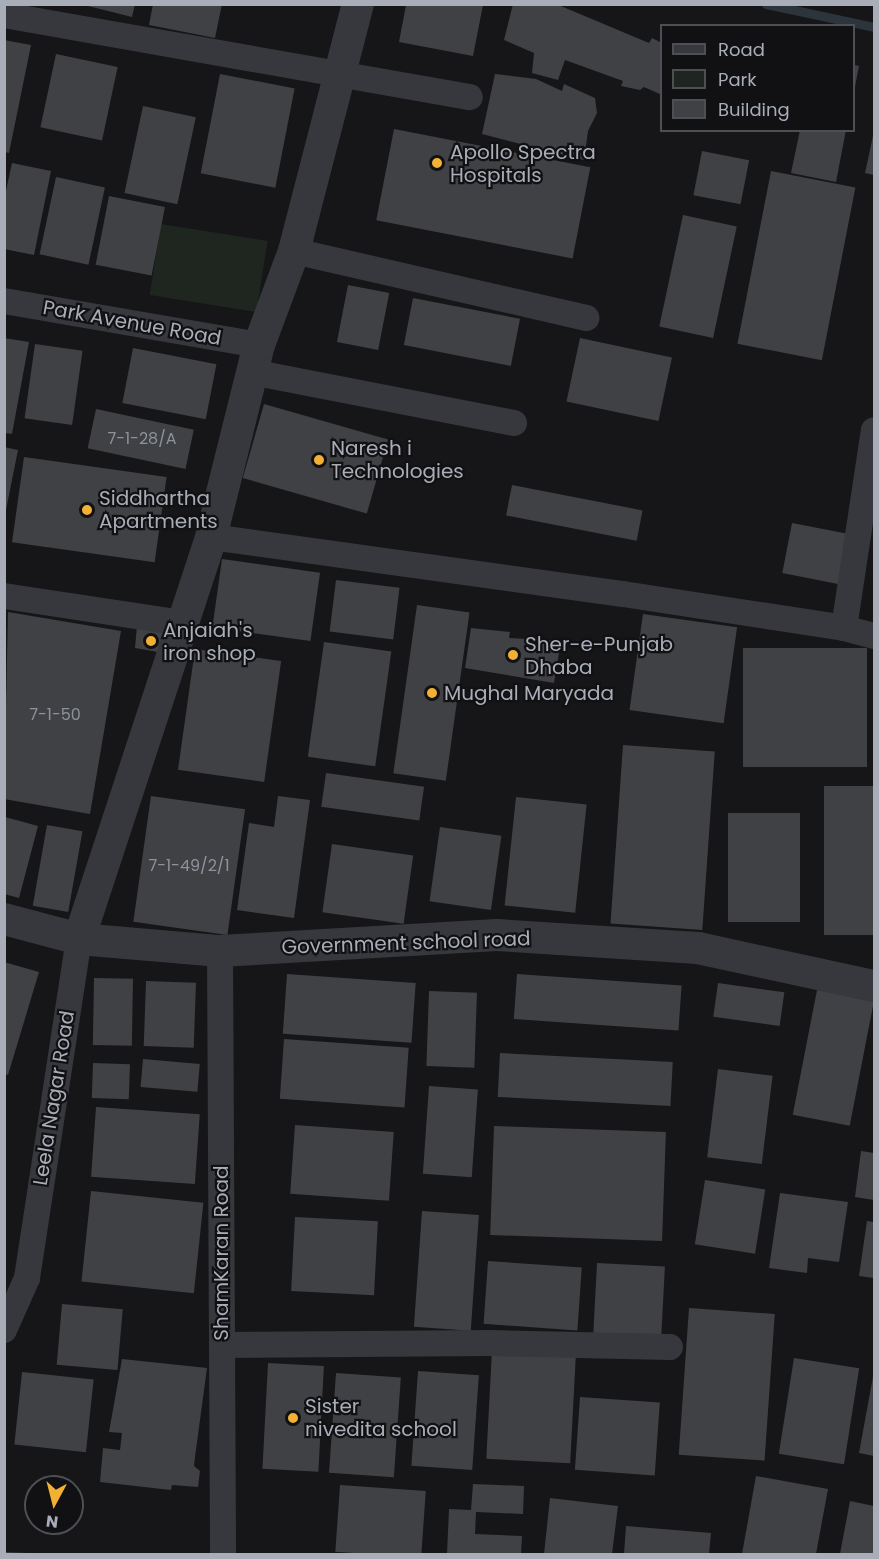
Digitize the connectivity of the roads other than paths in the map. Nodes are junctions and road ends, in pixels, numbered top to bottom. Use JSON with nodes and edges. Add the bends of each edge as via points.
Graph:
{"nodes":[{"id":1,"x":358,"y":4,"type":"edge"},
{"id":2,"x":4,"y":15,"type":"edge"},
{"id":3,"x":339,"y":71,"type":"junction"},
{"id":4,"x":470,"y":96,"type":"dead end"},
{"id":5,"x":294,"y":251,"type":"junction"},
{"id":6,"x":4,"y":301,"type":"edge"},
{"id":7,"x":586,"y":318,"type":"dead end"},
{"id":8,"x":256,"y":359,"type":"junction"},
{"id":9,"x":514,"y":423,"type":"dead end"},
{"id":10,"x":874,"y":430,"type":"edge"},
{"id":11,"x":211,"y":537,"type":"junction"},
{"id":12,"x":4,"y":596,"type":"edge"},
{"id":13,"x":183,"y":623,"type":"junction"},
{"id":14,"x":844,"y":628,"type":"junction"},
{"id":15,"x":874,"y":636,"type":"edge"},
{"id":16,"x":4,"y":919,"type":"edge"},
{"id":17,"x":79,"y":939,"type":"junction"},
{"id":18,"x":220,"y":951,"type":"junction"},
{"id":19,"x":874,"y":986,"type":"edge"},
{"id":20,"x":16,"y":1273,"type":"edge"},
{"id":21,"x":4,"y":1330,"type":"edge"},
{"id":22,"x":222,"y":1345,"type":"junction"},
{"id":23,"x":670,"y":1347,"type":"dead end"},
{"id":24,"x":223,"y":1554,"type":"edge"}],
"edges":[{"from":1,"to":3,"type":"street"},
{"from":2,"to":3,"type":"street"},
{"from":3,"to":4,"type":"street"},
{"from":3,"to":5,"type":"street"},
{"from":5,"to":7,"type":"street"},
{"from":5,"to":8,"type":"street"},
{"from":6,"to":8,"type":"street","name":"Park Avenue Road"},
{"from":8,"to":9,"type":"street","name":"Park Avenue Road"},
{"from":8,"to":11,"type":"street"},
{"from":10,"to":14,"type":"street"},
{"from":11,"to":13,"type":"street"},
{"from":11,"to":14,"type":"street"},
{"from":12,"to":13,"type":"street"},
{"from":13,"to":17,"type":"street"},
{"from":14,"to":15,"type":"street"},
{"from":16,"to":17,"type":"street"},
{"from":17,"to":18,"type":"street","name":"Government school road"},
{"from":17,"to":20,"type":"street","name":"Leela Nagar Road"},
{"from":18,"to":19,"type":"street","name":"Government school road","via":[[497,935],[698,948]]},
{"from":18,"to":22,"type":"street","name":"ShamKaran Road"},
{"from":20,"to":21,"type":"street","name":"Leela Nagar Road"},
{"from":22,"to":23,"type":"street","via":[[491,1343]]},
{"from":22,"to":24,"type":"street","name":"ShamKaran Road"}]}
